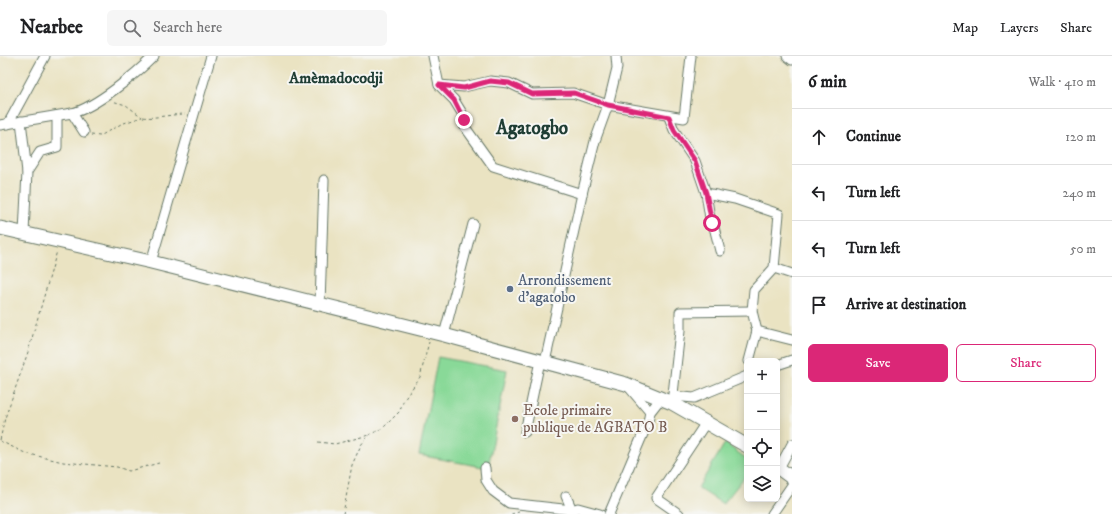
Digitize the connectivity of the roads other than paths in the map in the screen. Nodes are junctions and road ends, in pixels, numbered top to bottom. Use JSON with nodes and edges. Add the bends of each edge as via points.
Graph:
{"nodes":[{"id":1,"x":45,"y":56,"type":"edge"},
{"id":2,"x":154,"y":56,"type":"edge"},
{"id":3,"x":211,"y":56,"type":"edge"},
{"id":4,"x":433,"y":56,"type":"edge"},
{"id":5,"x":616,"y":56,"type":"edge"},
{"id":6,"x":787,"y":56,"type":"edge"},
{"id":7,"x":690,"y":57,"type":"edge"},
{"id":8,"x":792,"y":60,"type":"edge"},
{"id":9,"x":439,"y":85,"type":"junction"},
{"id":10,"x":608,"y":105,"type":"junction"},
{"id":11,"x":72,"y":114,"type":"junction"},
{"id":12,"x":56,"y":116,"type":"junction"},
{"id":13,"x":669,"y":117,"type":"junction"},
{"id":14,"x":21,"y":121,"type":"junction"},
{"id":15,"x":4,"y":125,"type":"edge"},
{"id":16,"x":84,"y":132,"type":"road end"},
{"id":17,"x":24,"y":139,"type":"junction"},
{"id":18,"x":27,"y":172,"type":"junction"},
{"id":19,"x":324,"y":180,"type":"dead end"},
{"id":20,"x":706,"y":193,"type":"junction"},
{"id":21,"x":582,"y":194,"type":"junction"},
{"id":22,"x":473,"y":224,"type":"dead end"},
{"id":23,"x":0,"y":228,"type":"edge"},
{"id":24,"x":24,"y":233,"type":"junction"},
{"id":25,"x":720,"y":251,"type":"dead end"},
{"id":26,"x":151,"y":262,"type":"junction"},
{"id":27,"x":774,"y":268,"type":"junction"},
{"id":28,"x":792,"y":274,"type":"edge"},
{"id":29,"x":320,"y":305,"type":"junction"},
{"id":30,"x":752,"y":311,"type":"junction"},
{"id":31,"x":757,"y":331,"type":"junction"},
{"id":32,"x":439,"y":334,"type":"junction"},
{"id":33,"x":792,"y":340,"type":"edge"},
{"id":34,"x":750,"y":358,"type":"edge"},
{"id":35,"x":792,"y":360,"type":"edge"},
{"id":36,"x":543,"y":361,"type":"junction"},
{"id":37,"x":780,"y":364,"type":"edge"},
{"id":38,"x":744,"y":374,"type":"edge"},
{"id":39,"x":626,"y":384,"type":"junction"},
{"id":40,"x":669,"y":399,"type":"junction"},
{"id":41,"x":650,"y":412,"type":"junction"},
{"id":42,"x":707,"y":421,"type":"junction"},
{"id":43,"x":525,"y":432,"type":"dead end"},
{"id":44,"x":744,"y":444,"type":"edge"},
{"id":45,"x":792,"y":444,"type":"edge"},
{"id":46,"x":779,"y":466,"type":"edge"},
{"id":47,"x":485,"y":468,"type":"dead end"},
{"id":48,"x":780,"y":469,"type":"edge"},
{"id":49,"x":792,"y":478,"type":"edge"},
{"id":50,"x":792,"y":484,"type":"edge"},
{"id":51,"x":566,"y":496,"type":"dead end"},
{"id":52,"x":572,"y":510,"type":"junction"},
{"id":53,"x":600,"y":514,"type":"edge"},
{"id":54,"x":609,"y":514,"type":"edge"},
{"id":55,"x":680,"y":514,"type":"edge"},
{"id":56,"x":772,"y":514,"type":"edge"}],
"edges":[{"from":1,"to":15,"type":"street"},
{"from":2,"to":11,"type":"street","via":[[102,98],[84,110]]},
{"from":3,"to":26,"type":"street"},
{"from":4,"to":9,"type":"street"},
{"from":5,"to":10,"type":"street","via":[[617,68]]},
{"from":6,"to":8,"type":"street"},
{"from":7,"to":13,"type":"street","via":[[685,117]]},
{"from":9,"to":10,"type":"street","via":[[464,88],[490,81],[509,83],[532,94],[574,93]]},
{"from":9,"to":21,"type":"street","via":[[454,100],[462,113],[465,127],[493,166]]},
{"from":10,"to":13,"type":"street"},
{"from":10,"to":21,"type":"street","via":[[595,141]]},
{"from":11,"to":12,"type":"street"},
{"from":11,"to":16,"type":"street"},
{"from":12,"to":14,"type":"street"},
{"from":12,"to":18,"type":"street","via":[[57,147],[40,152]]},
{"from":13,"to":20,"type":"street","via":[[674,130],[695,161]]},
{"from":14,"to":15,"type":"street"},
{"from":14,"to":17,"type":"street"},
{"from":15,"to":17,"type":"street"},
{"from":17,"to":18,"type":"street"},
{"from":18,"to":24,"type":"street"},
{"from":19,"to":29,"type":"street"},
{"from":20,"to":25,"type":"street"},
{"from":20,"to":27,"type":"street","via":[[735,199],[779,214]]},
{"from":21,"to":36,"type":"street"},
{"from":22,"to":32,"type":"street"},
{"from":23,"to":24,"type":"highway"},
{"from":24,"to":26,"type":"highway"},
{"from":26,"to":29,"type":"highway"},
{"from":27,"to":28,"type":"street"},
{"from":27,"to":30,"type":"street","via":[[755,287]]},
{"from":29,"to":32,"type":"highway"},
{"from":30,"to":31,"type":"street"},
{"from":30,"to":40,"type":"street","via":[[680,312],[680,331]]},
{"from":31,"to":33,"type":"street"},
{"from":31,"to":34,"type":"street"},
{"from":32,"to":36,"type":"highway"},
{"from":35,"to":37,"type":"street"},
{"from":36,"to":39,"type":"highway"},
{"from":36,"to":43,"type":"street"},
{"from":38,"to":40,"type":"street","via":[[694,398]]},
{"from":39,"to":40,"type":"highway"},
{"from":39,"to":41,"type":"street"},
{"from":40,"to":41,"type":"street"},
{"from":40,"to":42,"type":"highway"},
{"from":41,"to":54,"type":"street"},
{"from":42,"to":44,"type":"highway"},
{"from":42,"to":55,"type":"street","via":[[656,498]]},
{"from":45,"to":46,"type":"street"},
{"from":47,"to":52,"type":"street","via":[[486,480],[494,491],[509,503]]},
{"from":48,"to":49,"type":"highway"},
{"from":50,"to":56,"type":"street"},
{"from":51,"to":52,"type":"street"},
{"from":52,"to":53,"type":"street","via":[[578,508]]}]}
